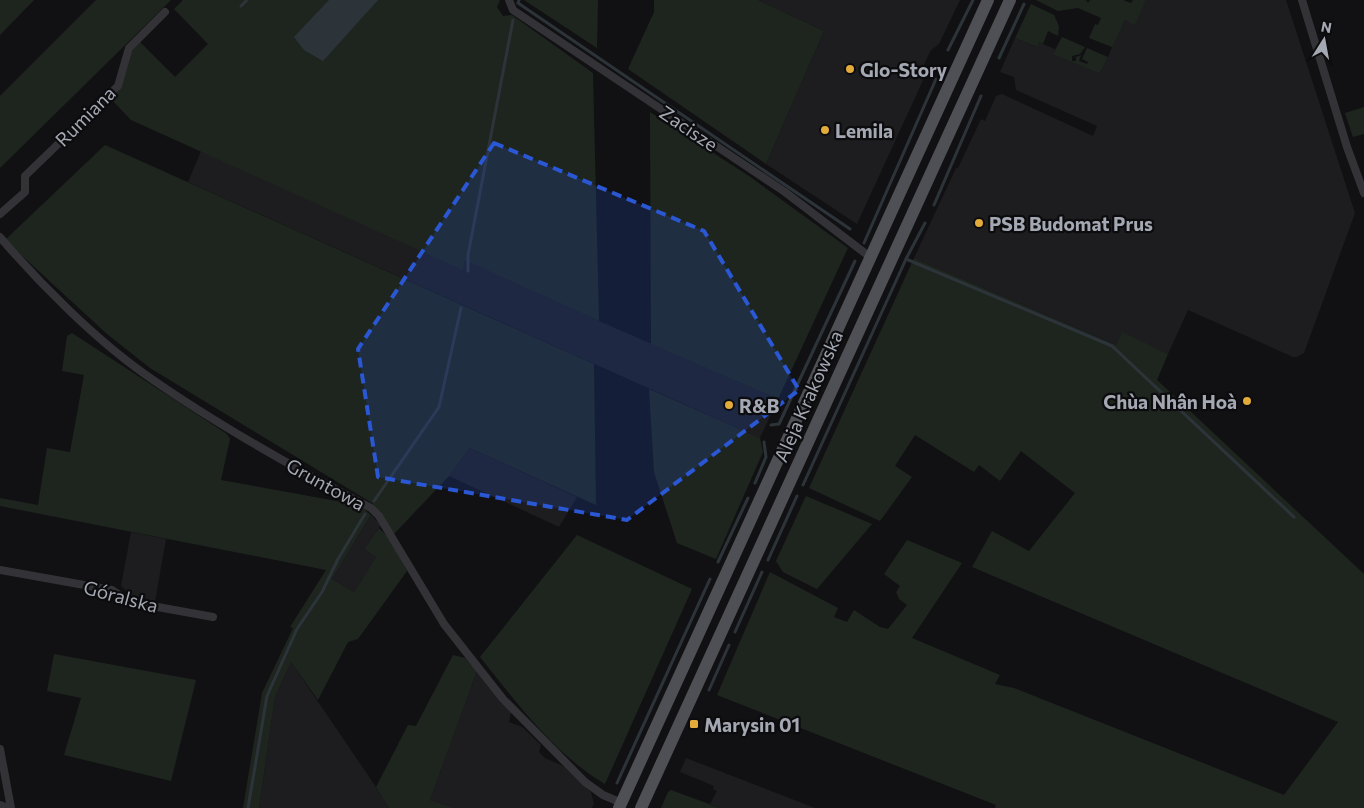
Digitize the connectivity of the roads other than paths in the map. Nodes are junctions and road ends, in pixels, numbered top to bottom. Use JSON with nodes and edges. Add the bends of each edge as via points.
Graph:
{"nodes":[{"id":1,"x":508,"y":0,"type":"edge"},
{"id":2,"x":988,"y":0,"type":"edge"},
{"id":3,"x":1010,"y":0,"type":"edge"},
{"id":4,"x":1302,"y":0,"type":"edge"},
{"id":5,"x":165,"y":12,"type":"dead end"},
{"id":6,"x":1364,"y":193,"type":"edge"},
{"id":7,"x":0,"y":214,"type":"edge"},
{"id":8,"x":0,"y":237,"type":"edge"},
{"id":9,"x":870,"y":257,"type":"junction"},
{"id":10,"x":0,"y":570,"type":"edge"},
{"id":11,"x":213,"y":617,"type":"dead end"},
{"id":12,"x":0,"y":749,"type":"edge"},
{"id":13,"x":0,"y":805,"type":"edge"},
{"id":14,"x":620,"y":806,"type":"edge"},
{"id":15,"x":10,"y":808,"type":"edge"},
{"id":16,"x":641,"y":808,"type":"edge"}],
"edges":[{"from":1,"to":9,"type":"street","name":"Zacisze","via":[[513,10],[794,198]]},
{"from":2,"to":9,"type":"main road","name":"Aleja Krakowska"},
{"from":3,"to":16,"type":"main road","name":"Aleja Krakowska"},
{"from":4,"to":6,"type":"street"},
{"from":5,"to":7,"type":"street","name":"Rumiana","via":[[130,48],[118,86],[25,176],[25,192]]},
{"from":8,"to":14,"type":"street","name":"Gruntowa","via":[[102,340],[146,375],[278,458],[371,508],[379,516],[444,624],[503,698],[585,782]]},
{"from":9,"to":14,"type":"main road","name":"Aleja Krakowska"},
{"from":10,"to":11,"type":"street","name":"Góralska","via":[[112,590],[130,602]]},
{"from":12,"to":15,"type":"street"},
{"from":13,"to":15,"type":"street"}]}
